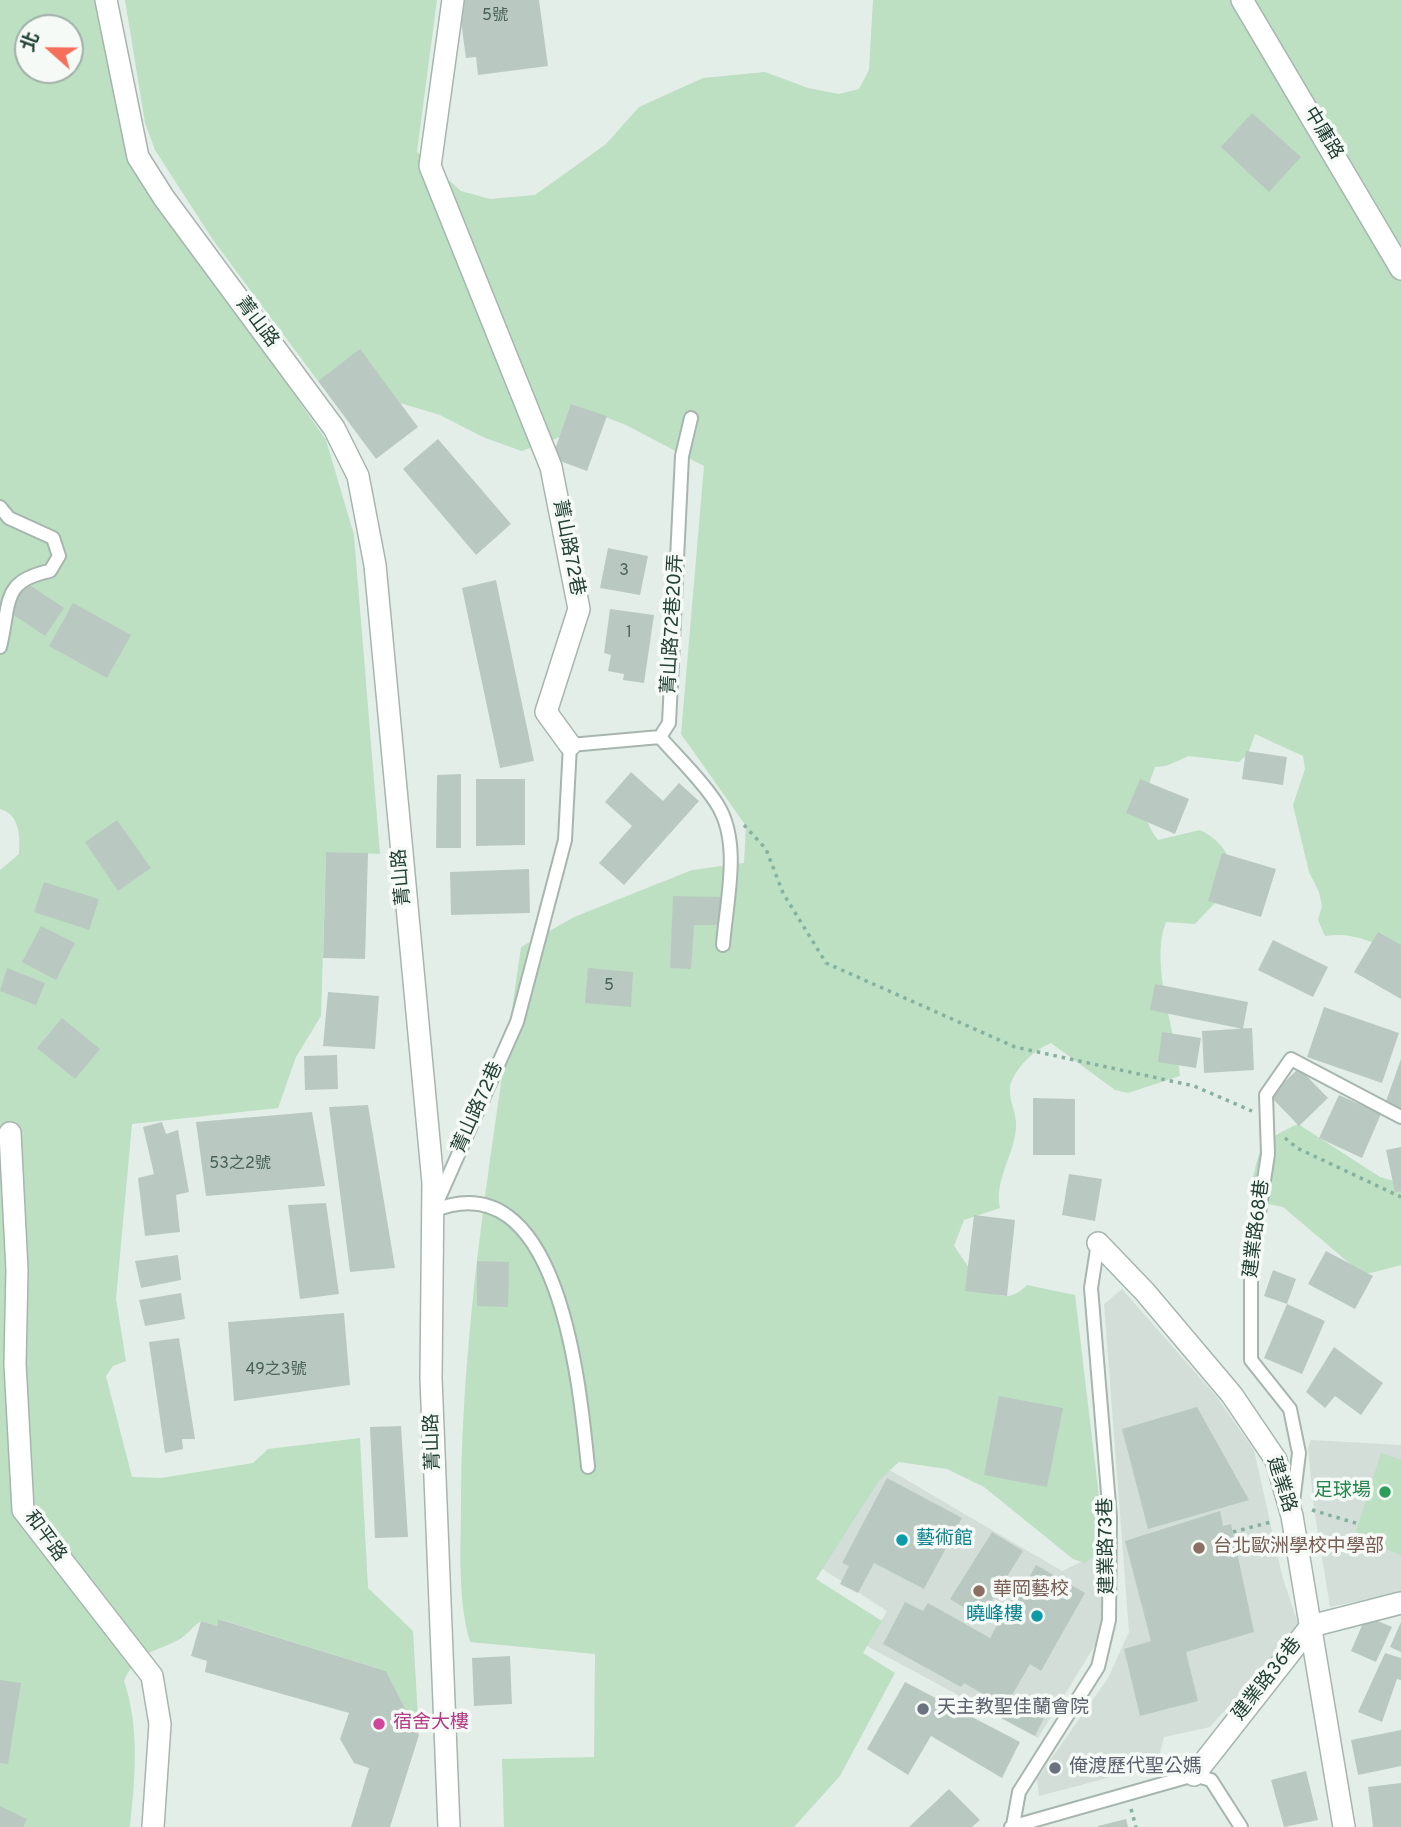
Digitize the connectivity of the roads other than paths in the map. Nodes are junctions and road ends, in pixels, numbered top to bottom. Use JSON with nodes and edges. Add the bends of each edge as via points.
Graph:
{"nodes":[{"id":1,"x":106,"y":0,"type":"edge"},
{"id":2,"x":453,"y":0,"type":"edge"},
{"id":3,"x":1242,"y":0,"type":"edge"},
{"id":4,"x":1401,"y":269,"type":"edge"},
{"id":5,"x":691,"y":418,"type":"dead end"},
{"id":6,"x":0,"y":506,"type":"edge"},
{"id":7,"x":0,"y":647,"type":"edge"},
{"id":8,"x":660,"y":737,"type":"junction"},
{"id":9,"x":570,"y":745,"type":"junction"},
{"id":10,"x":723,"y":945,"type":"dead end"},
{"id":11,"x":1401,"y":1117,"type":"edge"},
{"id":12,"x":10,"y":1133,"type":"dead end"},
{"id":13,"x":433,"y":1211,"type":"junction"},
{"id":14,"x":1098,"y":1243,"type":"joint"},
{"id":15,"x":588,"y":1467,"type":"dead end"},
{"id":16,"x":1292,"y":1517,"type":"junction"},
{"id":17,"x":1401,"y":1603,"type":"edge"},
{"id":18,"x":1311,"y":1626,"type":"junction"},
{"id":19,"x":1194,"y":1775,"type":"junction"},
{"id":20,"x":1012,"y":1826,"type":"edge"},
{"id":21,"x":153,"y":1827,"type":"edge"},
{"id":22,"x":449,"y":1827,"type":"edge"},
{"id":23,"x":1241,"y":1827,"type":"edge"},
{"id":24,"x":1343,"y":1827,"type":"edge"}],
"edges":[{"from":1,"to":13,"type":"street","name":"菁山路","via":[[138,157],[163,198],[334,428],[358,476],[375,565]]},
{"from":2,"to":9,"type":"street","name":"菁山路72巷","via":[[430,166],[551,467],[579,609],[546,712]]},
{"from":3,"to":4,"type":"street","name":"中庸路"},
{"from":5,"to":8,"type":"lane","name":"菁山路72巷20弄","via":[[682,456],[668,723]]},
{"from":6,"to":7,"type":"lane","via":[[9,518],[53,538],[59,556],[50,571],[26,575],[10,589],[3,609]]},
{"from":8,"to":9,"type":"lane"},
{"from":8,"to":10,"type":"lane","via":[[718,806],[725,825],[730,845]]},
{"from":9,"to":13,"type":"lane","name":"菁山路72巷","via":[[565,840],[517,1022]]},
{"from":11,"to":16,"type":"lane","name":"建業路68巷","via":[[1291,1059],[1266,1095],[1269,1125],[1251,1266],[1251,1360],[1290,1409],[1299,1453]]},
{"from":12,"to":21,"type":"street","name":"和平路","via":[[23,1510],[152,1675],[160,1724]]},
{"from":13,"to":15,"type":"lane","via":[[456,1201],[488,1204],[520,1227],[540,1253],[570,1345]]},
{"from":13,"to":22,"type":"street","name":"菁山路","via":[[431,1378]]},
{"from":14,"to":16,"type":"street","name":"建業路","via":[[1232,1395],[1276,1460]]},
{"from":14,"to":20,"type":"lane","name":"建業路73巷","via":[[1091,1287],[1110,1517],[1109,1620],[1098,1667],[1019,1792]]},
{"from":16,"to":18,"type":"street","name":"建業路"},
{"from":17,"to":18,"type":"street","name":"建業路36巷"},
{"from":18,"to":19,"type":"street","name":"建業路36巷"},
{"from":18,"to":24,"type":"street","name":"建業路"},
{"from":19,"to":20,"type":"lane"},
{"from":19,"to":23,"type":"lane","via":[[1210,1780]]}]}
